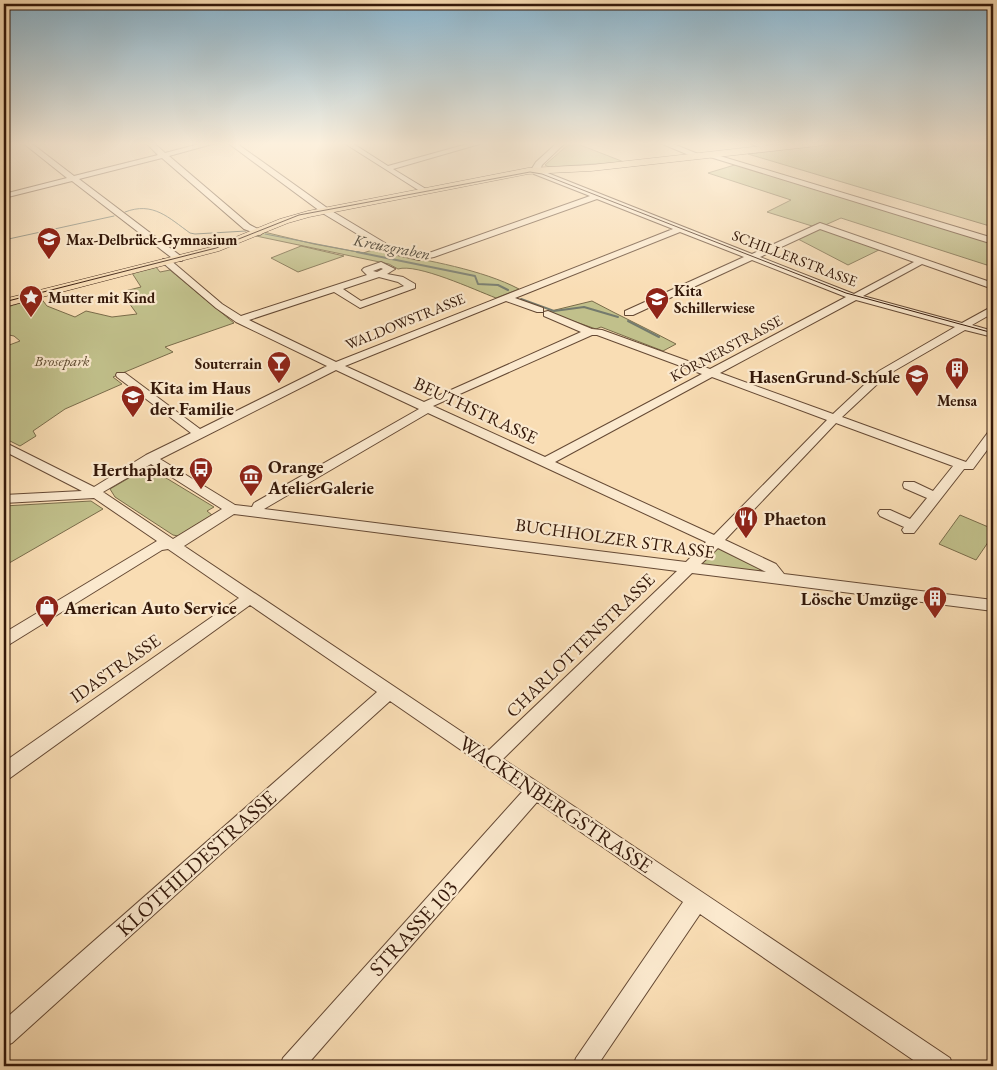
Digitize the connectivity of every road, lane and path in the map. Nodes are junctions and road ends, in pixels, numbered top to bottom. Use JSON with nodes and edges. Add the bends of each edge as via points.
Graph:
{"nodes":[{"id":1,"x":16,"y":193,"type":"edge"},
{"id":2,"x":91,"y":193,"type":"edge"},
{"id":3,"x":207,"y":193,"type":"edge"},
{"id":4,"x":300,"y":193,"type":"edge"},
{"id":5,"x":413,"y":193,"type":"edge"},
{"id":6,"x":590,"y":193,"type":"edge"},
{"id":7,"x":837,"y":193,"type":"edge"},
{"id":8,"x":4,"y":196,"type":"edge"},
{"id":9,"x":597,"y":196,"type":"junction"},
{"id":10,"x":324,"y":210,"type":"junction"},
{"id":11,"x":679,"y":229,"type":"junction"},
{"id":12,"x":260,"y":232,"type":"junction"},
{"id":13,"x":993,"y":241,"type":"edge"},
{"id":14,"x":750,"y":257,"type":"junction"},
{"id":15,"x":179,"y":258,"type":"junction"},
{"id":16,"x":922,"y":261,"type":"junction"},
{"id":17,"x":166,"y":262,"type":"junction"},
{"id":18,"x":993,"y":286,"type":"edge"},
{"id":19,"x":334,"y":288,"type":"junction"},
{"id":20,"x":854,"y":297,"type":"junction"},
{"id":21,"x":506,"y":298,"type":"junction"},
{"id":22,"x":4,"y":303,"type":"edge"},
{"id":23,"x":993,"y":309,"type":"edge"},
{"id":24,"x":544,"y":312,"type":"joint"},
{"id":25,"x":629,"y":313,"type":"dead end"},
{"id":26,"x":240,"y":320,"type":"junction"},
{"id":27,"x":963,"y":326,"type":"junction"},
{"id":28,"x":590,"y":332,"type":"junction"},
{"id":29,"x":993,"y":334,"type":"edge"},
{"id":30,"x":336,"y":366,"type":"junction"},
{"id":31,"x":711,"y":373,"type":"junction"},
{"id":32,"x":121,"y":375,"type":"dead end"},
{"id":33,"x":426,"y":407,"type":"junction"},
{"id":34,"x":835,"y":418,"type":"junction"},
{"id":35,"x":199,"y":434,"type":"junction"},
{"id":36,"x":993,"y":434,"type":"edge"},
{"id":37,"x":4,"y":446,"type":"edge"},
{"id":38,"x":150,"y":458,"type":"junction"},
{"id":39,"x":545,"y":462,"type":"junction"},
{"id":40,"x":964,"y":466,"type":"junction"},
{"id":41,"x":909,"y":485,"type":"dead end"},
{"id":42,"x":94,"y":492,"type":"junction"},
{"id":43,"x":936,"y":497,"type":"junction"},
{"id":44,"x":4,"y":499,"type":"edge"},
{"id":45,"x":232,"y":509,"type":"junction"},
{"id":46,"x":256,"y":511,"type":"junction"},
{"id":47,"x":885,"y":513,"type":"dead end"},
{"id":48,"x":716,"y":541,"type":"junction"},
{"id":49,"x":169,"y":544,"type":"junction"},
{"id":50,"x":688,"y":567,"type":"junction"},
{"id":51,"x":778,"y":578,"type":"junction"},
{"id":52,"x":250,"y":598,"type":"junction"},
{"id":53,"x":993,"y":606,"type":"edge"},
{"id":54,"x":4,"y":640,"type":"edge"},
{"id":55,"x":389,"y":692,"type":"junction"},
{"id":56,"x":491,"y":760,"type":"junction"},
{"id":57,"x":4,"y":772,"type":"edge"},
{"id":58,"x":535,"y":790,"type":"junction"},
{"id":59,"x":697,"y":900,"type":"junction"},
{"id":60,"x":4,"y":1035,"type":"edge"},
{"id":61,"x":292,"y":1066,"type":"edge"},
{"id":62,"x":584,"y":1066,"type":"edge"},
{"id":63,"x":942,"y":1066,"type":"edge"}],
"edges":[{"from":1,"to":8,"type":"street"},
{"from":2,"to":15,"type":"street"},
{"from":3,"to":12,"type":"street","via":[[247,227]]},
{"from":4,"to":10,"type":"street"},
{"from":5,"to":10,"type":"main road"},
{"from":6,"to":9,"type":"street","name":"SCHILLERSTRASSE"},
{"from":7,"to":13,"type":"street"},
{"from":9,"to":10,"type":"street","via":[[423,257],[392,251]]},
{"from":9,"to":11,"type":"street","name":"SCHILLERSTRASSE"},
{"from":10,"to":12,"type":"main road","via":[[291,218]]},
{"from":11,"to":14,"type":"street","name":"SCHILLERSTRASSE"},
{"from":11,"to":21,"type":"street","name":"WALDOWSTRASSE"},
{"from":12,"to":15,"type":"main road","via":[[234,243]]},
{"from":14,"to":16,"type":"street","via":[[820,226]]},
{"from":14,"to":20,"type":"street","name":"SCHILLERSTRASSE"},
{"from":14,"to":25,"type":"street"},
{"from":15,"to":17,"type":"main road"},
{"from":16,"to":18,"type":"street"},
{"from":16,"to":20,"type":"street","name":"KÖRNERSTRASSE"},
{"from":17,"to":22,"type":"main road"},
{"from":17,"to":26,"type":"street","name":"BEUTHSTRASSE"},
{"from":19,"to":19,"type":"street","via":[[360,305],[412,286],[400,279],[376,274]]},
{"from":19,"to":26,"type":"street"},
{"from":20,"to":27,"type":"street","name":"SCHILLERSTRASSE"},
{"from":20,"to":31,"type":"street","name":"KÖRNERSTRASSE"},
{"from":21,"to":24,"type":"street"},
{"from":21,"to":30,"type":"street","name":"WALDOWSTRASSE"},
{"from":23,"to":27,"type":"street","name":"CHARLOTTENSTRASSE"},
{"from":24,"to":28,"type":"street"},
{"from":26,"to":30,"type":"street","name":"BEUTHSTRASSE"},
{"from":27,"to":29,"type":"street","name":"SCHILLERSTRASSE"},
{"from":27,"to":34,"type":"street","name":"CHARLOTTENSTRASSE","via":[[883,373]]},
{"from":28,"to":31,"type":"street","via":[[598,332]]},
{"from":28,"to":33,"type":"street"},
{"from":30,"to":33,"type":"street","name":"BEUTHSTRASSE"},
{"from":30,"to":35,"type":"street","name":"WALDOWSTRASSE"},
{"from":31,"to":34,"type":"street"},
{"from":31,"to":39,"type":"street","name":"KÖRNERSTRASSE"},
{"from":32,"to":35,"type":"street"},
{"from":33,"to":39,"type":"street","name":"BEUTHSTRASSE"},
{"from":33,"to":46,"type":"street","via":[[423,412],[259,506]]},
{"from":34,"to":40,"type":"street"},
{"from":34,"to":48,"type":"street","name":"CHARLOTTENSTRASSE"},
{"from":35,"to":38,"type":"street","name":"WALDOWSTRASSE"},
{"from":36,"to":40,"type":"street"},
{"from":37,"to":42,"type":"street"},
{"from":38,"to":42,"type":"street"},
{"from":38,"to":45,"type":"street"},
{"from":39,"to":48,"type":"street","name":"BEUTHSTRASSE"},
{"from":40,"to":43,"type":"street"},
{"from":41,"to":43,"type":"street"},
{"from":42,"to":44,"type":"street","via":[[89,495]]},
{"from":42,"to":49,"type":"street"},
{"from":43,"to":47,"type":"street","via":[[911,528]]},
{"from":45,"to":46,"type":"street","name":"BUCHHOLZER STRASSE"},
{"from":45,"to":49,"type":"street","via":[[180,542]]},
{"from":46,"to":50,"type":"street","name":"BUCHHOLZER STRASSE"},
{"from":48,"to":50,"type":"street","name":"CHARLOTTENSTRASSE"},
{"from":48,"to":51,"type":"street","name":"BEUTHSTRASSE","via":[[770,568]]},
{"from":49,"to":52,"type":"street","name":"WACKENBERGSTRASSE"},
{"from":49,"to":54,"type":"street","via":[[158,546]]},
{"from":50,"to":51,"type":"street","name":"BUCHHOLZER STRASSE"},
{"from":50,"to":56,"type":"street","name":"CHARLOTTENSTRASSE"},
{"from":51,"to":53,"type":"street","name":"BUCHHOLZER STRASSE"},
{"from":52,"to":55,"type":"street","name":"WACKENBERGSTRASSE"},
{"from":52,"to":57,"type":"street","name":"IDASTRASSE"},
{"from":55,"to":56,"type":"street","name":"WACKENBERGSTRASSE"},
{"from":55,"to":60,"type":"street","name":"KLOTHILDESTRASSE"},
{"from":56,"to":58,"type":"street","name":"WACKENBERGSTRASSE"},
{"from":58,"to":59,"type":"street","name":"WACKENBERGSTRASSE"},
{"from":58,"to":61,"type":"street","name":"STRASSE 103"},
{"from":59,"to":62,"type":"street"},
{"from":59,"to":63,"type":"street","name":"WACKENBERGSTRASSE"}]}
